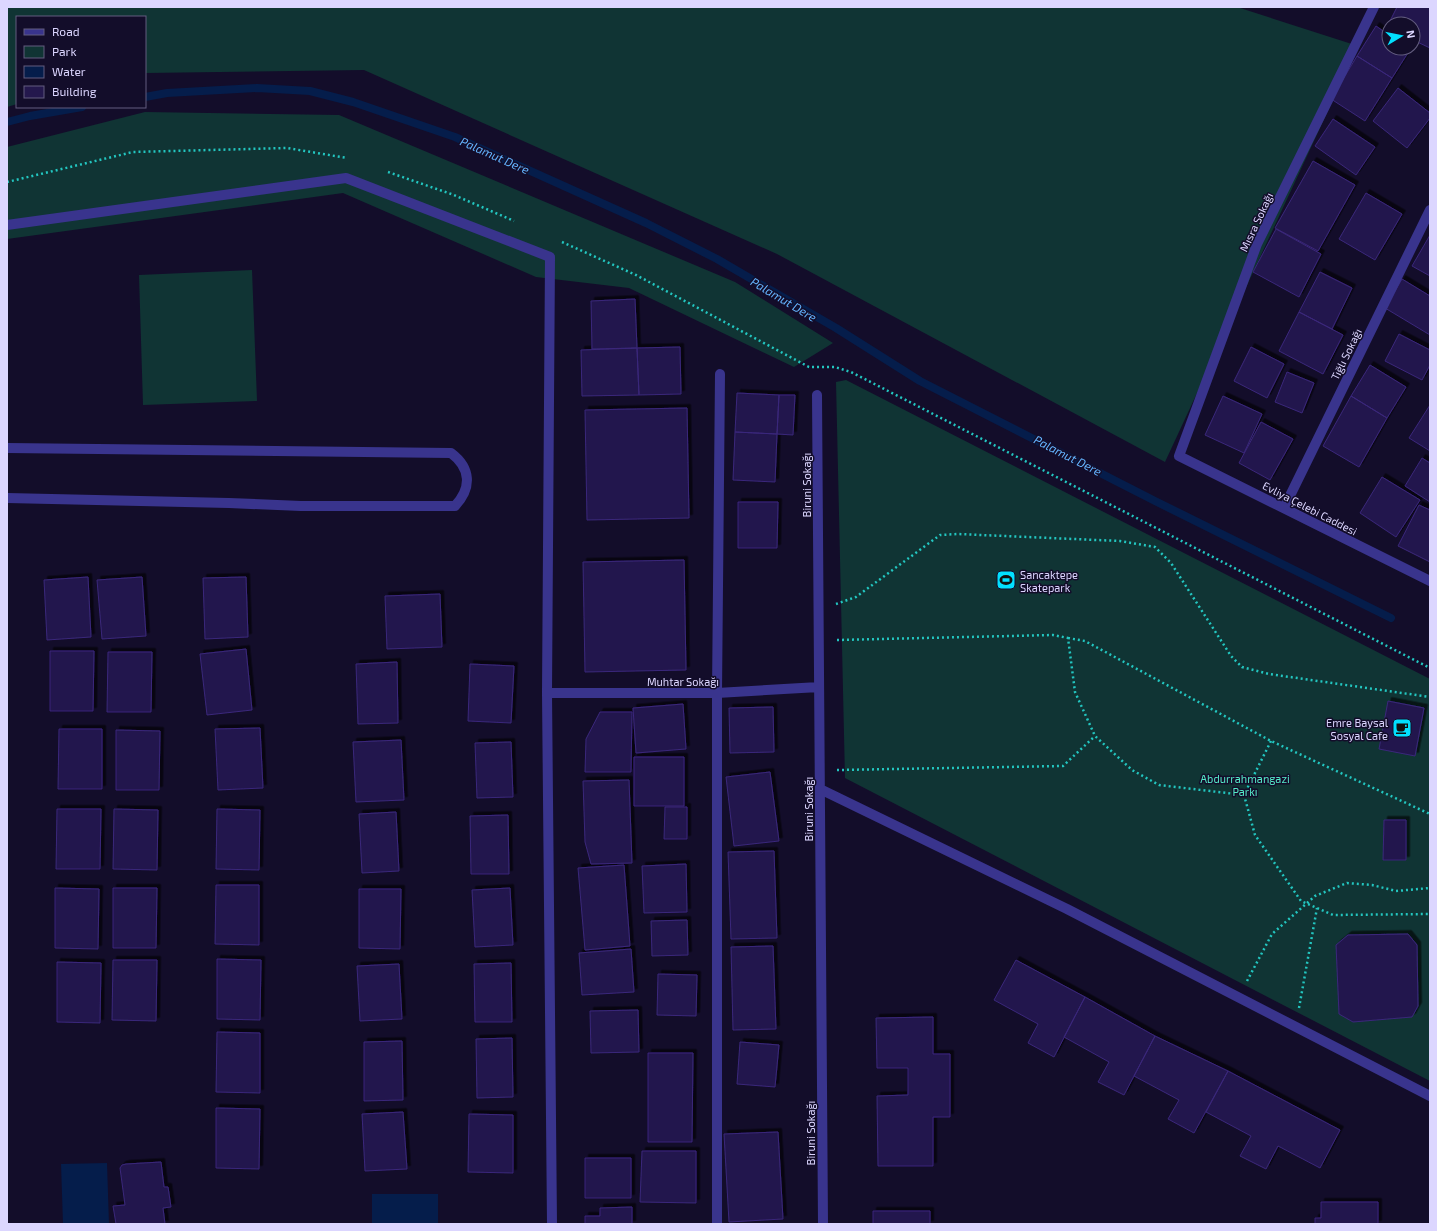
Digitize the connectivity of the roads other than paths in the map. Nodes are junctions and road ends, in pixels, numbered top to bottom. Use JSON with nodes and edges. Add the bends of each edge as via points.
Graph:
{"nodes":[{"id":1,"x":1374,"y":7,"type":"edge"},
{"id":2,"x":1430,"y":210,"type":"edge"},
{"id":3,"x":7,"y":226,"type":"edge"},
{"id":4,"x":720,"y":374,"type":"dead end"},
{"id":5,"x":817,"y":395,"type":"dead end"},
{"id":6,"x":7,"y":448,"type":"edge"},
{"id":7,"x":1179,"y":456,"type":"joint"},
{"id":8,"x":7,"y":498,"type":"edge"},
{"id":9,"x":1284,"y":508,"type":"junction"},
{"id":10,"x":1430,"y":581,"type":"edge"},
{"id":11,"x":819,"y":687,"type":"junction"},
{"id":12,"x":547,"y":693,"type":"junction"},
{"id":13,"x":717,"y":693,"type":"junction"},
{"id":14,"x":820,"y":789,"type":"junction"},
{"id":15,"x":1430,"y":1096,"type":"edge"},
{"id":16,"x":552,"y":1224,"type":"edge"},
{"id":17,"x":717,"y":1224,"type":"edge"},
{"id":18,"x":822,"y":1224,"type":"edge"}],
"edges":[{"from":1,"to":7,"type":"street","name":"Mısra Sokağı","via":[[1257,244]]},
{"from":2,"to":9,"type":"street","name":"Tığlı Sokağı"},
{"from":3,"to":12,"type":"street","via":[[346,178],[550,257]]},
{"from":4,"to":13,"type":"street"},
{"from":5,"to":11,"type":"street","name":"Biruni Sokağı"},
{"from":6,"to":8,"type":"street","via":[[451,453],[459,459],[467,478],[462,498],[455,506],[301,506]]},
{"from":7,"to":9,"type":"street","name":"Evliya Çelebi Caddesi"},
{"from":9,"to":10,"type":"street","name":"Evliya Çelebi Caddesi"},
{"from":11,"to":13,"type":"street","name":"Muhtar Sokağı"},
{"from":11,"to":14,"type":"street","name":"Biruni Sokağı"},
{"from":12,"to":13,"type":"street","name":"Muhtar Sokağı"},
{"from":12,"to":16,"type":"street"},
{"from":13,"to":17,"type":"street"},
{"from":14,"to":15,"type":"street","via":[[1067,909]]},
{"from":14,"to":18,"type":"street","name":"Biruni Sokağı"}]}
